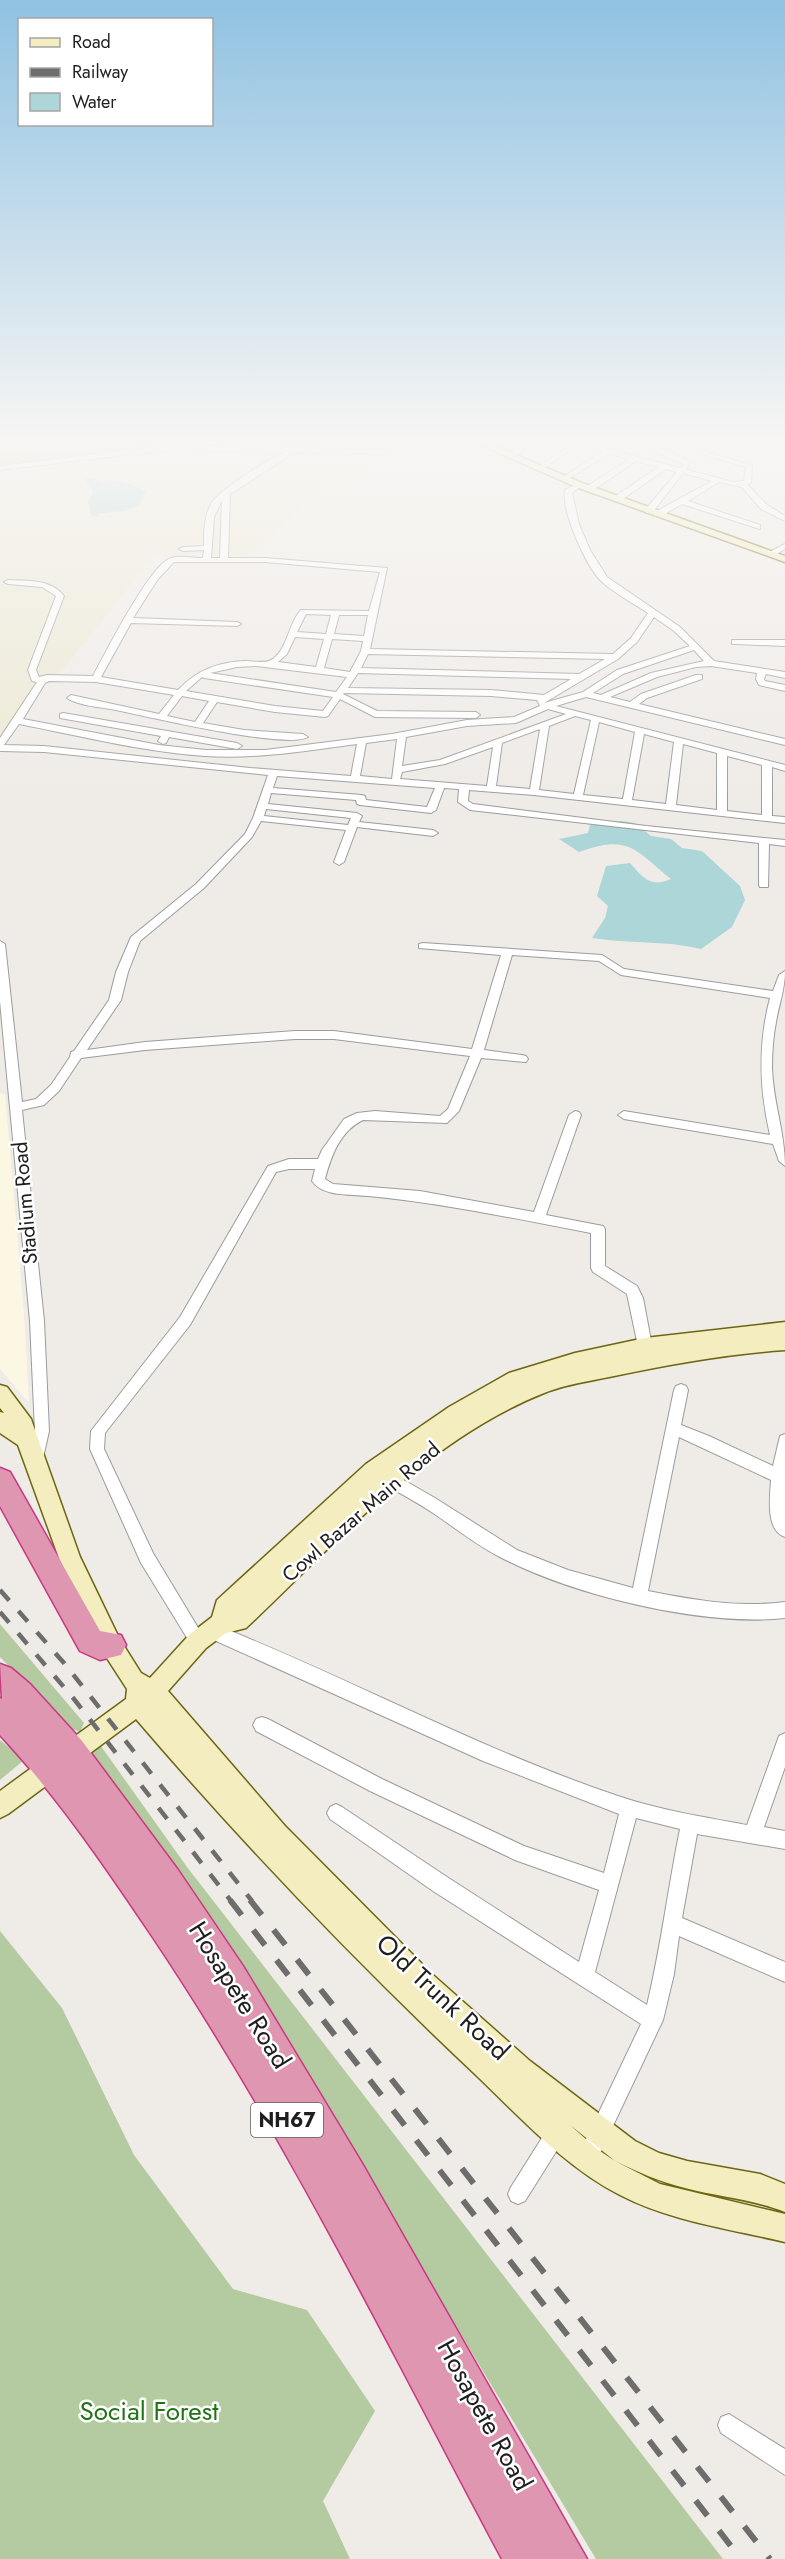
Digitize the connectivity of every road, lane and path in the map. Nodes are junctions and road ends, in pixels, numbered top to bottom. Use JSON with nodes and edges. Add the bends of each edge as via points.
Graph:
{"nodes":[{"id":1,"x":164,"y":564,"type":"edge"},
{"id":2,"x":332,"y":564,"type":"edge"},
{"id":3,"x":594,"y":564,"type":"edge"},
{"id":4,"x":8,"y":582,"type":"dead end"},
{"id":5,"x":336,"y":612,"type":"junction"},
{"id":6,"x":372,"y":613,"type":"junction"},
{"id":7,"x":652,"y":613,"type":"junction"},
{"id":8,"x":128,"y":620,"type":"junction"},
{"id":9,"x":237,"y":624,"type":"dead end"},
{"id":10,"x":292,"y":634,"type":"junction"},
{"id":11,"x":331,"y":637,"type":"junction"},
{"id":12,"x":367,"y":639,"type":"junction"},
{"id":13,"x":735,"y":642,"type":"dead end"},
{"id":14,"x":785,"y":644,"type":"edge"},
{"id":15,"x":696,"y":647,"type":"junction"},
{"id":16,"x":365,"y":651,"type":"junction"},
{"id":17,"x":615,"y":657,"type":"junction"},
{"id":18,"x":711,"y":663,"type":"junction"},
{"id":19,"x":270,"y":664,"type":"junction"},
{"id":20,"x":319,"y":671,"type":"junction"},
{"id":21,"x":762,"y":672,"type":"junction"},
{"id":22,"x":353,"y":673,"type":"junction"},
{"id":23,"x":200,"y":675,"type":"junction"},
{"id":24,"x":785,"y":675,"type":"edge"},
{"id":25,"x":581,"y":677,"type":"junction"},
{"id":26,"x":699,"y":677,"type":"dead end"},
{"id":27,"x":82,"y":679,"type":"junction"},
{"id":28,"x":96,"y":679,"type":"junction"},
{"id":29,"x":42,"y":681,"type":"junction"},
{"id":30,"x":785,"y":688,"type":"edge"},
{"id":31,"x":106,"y":692,"type":"junction"},
{"id":32,"x":180,"y":693,"type":"junction"},
{"id":33,"x":339,"y":693,"type":"junction"},
{"id":34,"x":586,"y":694,"type":"junction"},
{"id":35,"x":72,"y":698,"type":"junction"},
{"id":36,"x":215,"y":699,"type":"junction"},
{"id":37,"x":600,"y":699,"type":"junction"},
{"id":38,"x":549,"y":702,"type":"junction"},
{"id":39,"x":630,"y":706,"type":"junction"},
{"id":40,"x":132,"y":713,"type":"junction"},
{"id":41,"x":573,"y":714,"type":"junction"},
{"id":42,"x":63,"y":716,"type":"junction"},
{"id":43,"x":161,"y":718,"type":"junction"},
{"id":44,"x":595,"y":720,"type":"junction"},
{"id":45,"x":17,"y":721,"type":"junction"},
{"id":46,"x":197,"y":725,"type":"junction"},
{"id":47,"x":122,"y":726,"type":"junction"},
{"id":48,"x":377,"y":726,"type":"junction"},
{"id":49,"x":545,"y":727,"type":"junction"},
{"id":50,"x":57,"y":728,"type":"junction"},
{"id":51,"x":640,"y":731,"type":"junction"},
{"id":52,"x":166,"y":734,"type":"junction"},
{"id":53,"x":402,"y":735,"type":"junction"},
{"id":54,"x":303,"y":737,"type":"dead end"},
{"id":55,"x":362,"y":741,"type":"junction"},
{"id":56,"x":679,"y":741,"type":"junction"},
{"id":57,"x":498,"y":742,"type":"junction"},
{"id":58,"x":785,"y":742,"type":"edge"},
{"id":59,"x":0,"y":746,"type":"edge"},
{"id":60,"x":237,"y":746,"type":"dead end"},
{"id":61,"x":159,"y":748,"type":"junction"},
{"id":62,"x":722,"y":752,"type":"junction"},
{"id":63,"x":766,"y":764,"type":"junction"},
{"id":64,"x":785,"y":768,"type":"edge"},
{"id":65,"x":398,"y":770,"type":"junction"},
{"id":66,"x":273,"y":773,"type":"junction"},
{"id":67,"x":355,"y":780,"type":"junction"},
{"id":68,"x":366,"y":781,"type":"junction"},
{"id":69,"x":394,"y":783,"type":"junction"},
{"id":70,"x":441,"y":787,"type":"junction"},
{"id":71,"x":464,"y":788,"type":"junction"},
{"id":72,"x":490,"y":789,"type":"junction"},
{"id":73,"x":267,"y":790,"type":"junction"},
{"id":74,"x":534,"y":792,"type":"junction"},
{"id":75,"x":578,"y":797,"type":"junction"},
{"id":76,"x":361,"y":800,"type":"junction"},
{"id":77,"x":627,"y":802,"type":"junction"},
{"id":78,"x":262,"y":806,"type":"junction"},
{"id":79,"x":671,"y":806,"type":"junction"},
{"id":80,"x":722,"y":812,"type":"junction"},
{"id":81,"x":258,"y":818,"type":"junction"},
{"id":82,"x":767,"y":818,"type":"junction"},
{"id":83,"x":785,"y":820,"type":"edge"},
{"id":84,"x":354,"y":822,"type":"junction"},
{"id":85,"x":433,"y":832,"type":"dead end"},
{"id":86,"x":764,"y":840,"type":"junction"},
{"id":87,"x":785,"y":843,"type":"edge"},
{"id":88,"x":339,"y":862,"type":"dead end"},
{"id":89,"x":764,"y":885,"type":"dead end"},
{"id":90,"x":0,"y":944,"type":"edge"},
{"id":91,"x":423,"y":946,"type":"dead end"},
{"id":92,"x":508,"y":951,"type":"junction"},
{"id":93,"x":782,"y":986,"type":"edge"},
{"id":94,"x":477,"y":1053,"type":"junction"},
{"id":95,"x":75,"y":1055,"type":"junction"},
{"id":96,"x":522,"y":1059,"type":"dead end"},
{"id":97,"x":20,"y":1106,"type":"junction"},
{"id":98,"x":575,"y":1115,"type":"dead end"},
{"id":99,"x":624,"y":1115,"type":"dead end"},
{"id":100,"x":777,"y":1140,"type":"junction"},
{"id":101,"x":784,"y":1158,"type":"edge"},
{"id":102,"x":322,"y":1164,"type":"junction"},
{"id":103,"x":539,"y":1217,"type":"junction"},
{"id":104,"x":785,"y":1329,"type":"edge"},
{"id":105,"x":785,"y":1342,"type":"edge"},
{"id":106,"x":645,"y":1346,"type":"junction"},
{"id":107,"x":595,"y":1364,"type":"junction"},
{"id":108,"x":681,"y":1390,"type":"dead end"},
{"id":109,"x":0,"y":1393,"type":"edge"},
{"id":110,"x":0,"y":1420,"type":"edge"},
{"id":111,"x":672,"y":1428,"type":"junction"},
{"id":112,"x":26,"y":1439,"type":"junction"},
{"id":113,"x":785,"y":1440,"type":"edge"},
{"id":114,"x":36,"y":1462,"type":"junction"},
{"id":115,"x":382,"y":1476,"type":"junction"},
{"id":116,"x":778,"y":1476,"type":"junction"},
{"id":117,"x":0,"y":1480,"type":"edge"},
{"id":118,"x":785,"y":1530,"type":"edge"},
{"id":119,"x":639,"y":1596,"type":"junction"},
{"id":120,"x":785,"y":1610,"type":"edge"},
{"id":121,"x":210,"y":1632,"type":"junction"},
{"id":122,"x":111,"y":1646,"type":"junction"},
{"id":123,"x":0,"y":1678,"type":"edge"},
{"id":124,"x":147,"y":1695,"type":"junction"},
{"id":125,"x":0,"y":1713,"type":"edge"},
{"id":126,"x":262,"y":1725,"type":"dead end"},
{"id":127,"x":784,"y":1746,"type":"edge"},
{"id":128,"x":62,"y":1761,"type":"junction"},
{"id":129,"x":0,"y":1806,"type":"edge"},
{"id":130,"x":630,"y":1808,"type":"junction"},
{"id":131,"x":336,"y":1813,"type":"dead end"},
{"id":132,"x":690,"y":1823,"type":"junction"},
{"id":133,"x":752,"y":1835,"type":"junction"},
{"id":134,"x":785,"y":1840,"type":"edge"},
{"id":135,"x":608,"y":1884,"type":"junction"},
{"id":136,"x":671,"y":1923,"type":"junction"},
{"id":137,"x":785,"y":1972,"type":"edge"},
{"id":138,"x":584,"y":1976,"type":"junction"},
{"id":139,"x":653,"y":2020,"type":"junction"},
{"id":140,"x":556,"y":2132,"type":"junction"},
{"id":141,"x":598,"y":2132,"type":"junction"},
{"id":142,"x":587,"y":2159,"type":"junction"},
{"id":143,"x":518,"y":2194,"type":"dead end"},
{"id":144,"x":785,"y":2198,"type":"edge"},
{"id":145,"x":785,"y":2228,"type":"edge"},
{"id":146,"x":729,"y":2425,"type":"dead end"},
{"id":147,"x":785,"y":2463,"type":"edge"},
{"id":148,"x":525,"y":2559,"type":"edge"},
{"id":149,"x":566,"y":2559,"type":"edge"}],
"edges":[{"from":1,"to":8,"type":"street"},
{"from":2,"to":6,"type":"street","via":[[382,569],[385,573]]},
{"from":3,"to":7,"type":"street","via":[[604,579]]},
{"from":4,"to":29,"type":"street","via":[[44,585],[60,596],[32,670],[35,679]]},
{"from":5,"to":6,"type":"street"},
{"from":5,"to":10,"type":"street","via":[[303,612]]},
{"from":5,"to":11,"type":"street"},
{"from":6,"to":12,"type":"street"},
{"from":7,"to":15,"type":"street"},
{"from":7,"to":17,"type":"street","via":[[634,640]]},
{"from":8,"to":9,"type":"street"},
{"from":8,"to":28,"type":"street"},
{"from":10,"to":11,"type":"street"},
{"from":10,"to":19,"type":"street","via":[[283,654]]},
{"from":11,"to":12,"type":"street"},
{"from":11,"to":20,"type":"street"},
{"from":12,"to":16,"type":"street"},
{"from":13,"to":14,"type":"street"},
{"from":15,"to":18,"type":"street"},
{"from":15,"to":34,"type":"street","via":[[620,672]]},
{"from":16,"to":17,"type":"street"},
{"from":16,"to":22,"type":"street"},
{"from":17,"to":25,"type":"street"},
{"from":18,"to":21,"type":"street"},
{"from":18,"to":37,"type":"street","via":[[637,679]]},
{"from":19,"to":20,"type":"street"},
{"from":19,"to":23,"type":"street","via":[[238,665]]},
{"from":20,"to":22,"type":"street"},
{"from":21,"to":24,"type":"street"},
{"from":21,"to":30,"type":"street","via":[[762,683]]},
{"from":22,"to":25,"type":"street"},
{"from":22,"to":33,"type":"street"},
{"from":23,"to":32,"type":"street"},
{"from":23,"to":33,"type":"street"},
{"from":25,"to":38,"type":"street"},
{"from":26,"to":39,"type":"street","via":[[651,693]]},
{"from":27,"to":28,"type":"street"},
{"from":27,"to":29,"type":"street"},
{"from":27,"to":35,"type":"street"},
{"from":28,"to":31,"type":"street"},
{"from":29,"to":45,"type":"street"},
{"from":31,"to":32,"type":"street"},
{"from":31,"to":35,"type":"street"},
{"from":31,"to":40,"type":"street"},
{"from":32,"to":36,"type":"street"},
{"from":32,"to":43,"type":"street"},
{"from":33,"to":36,"type":"street","via":[[328,713],[321,714]]},
{"from":33,"to":38,"type":"street","via":[[491,693]]},
{"from":33,"to":48,"type":"street"},
{"from":34,"to":37,"type":"street"},
{"from":34,"to":38,"type":"street"},
{"from":35,"to":42,"type":"street"},
{"from":36,"to":46,"type":"street"},
{"from":37,"to":39,"type":"street"},
{"from":38,"to":41,"type":"street"},
{"from":38,"to":48,"type":"street","via":[[507,714]]},
{"from":38,"to":53,"type":"street","via":[[506,722],[466,723]]},
{"from":39,"to":58,"type":"street"},
{"from":40,"to":43,"type":"street"},
{"from":40,"to":47,"type":"street"},
{"from":41,"to":44,"type":"street"},
{"from":41,"to":49,"type":"street"},
{"from":42,"to":47,"type":"street"},
{"from":42,"to":50,"type":"street"},
{"from":43,"to":46,"type":"street"},
{"from":44,"to":51,"type":"street"},
{"from":44,"to":75,"type":"street"},
{"from":45,"to":50,"type":"street"},
{"from":45,"to":59,"type":"street"},
{"from":46,"to":54,"type":"street"},
{"from":47,"to":52,"type":"street"},
{"from":48,"to":53,"type":"street"},
{"from":48,"to":55,"type":"street"},
{"from":49,"to":57,"type":"street"},
{"from":49,"to":74,"type":"street"},
{"from":50,"to":61,"type":"street"},
{"from":51,"to":56,"type":"street"},
{"from":51,"to":77,"type":"street"},
{"from":52,"to":60,"type":"street"},
{"from":52,"to":61,"type":"street"},
{"from":53,"to":65,"type":"street"},
{"from":55,"to":61,"type":"street","via":[[266,753]]},
{"from":55,"to":67,"type":"street"},
{"from":56,"to":62,"type":"street"},
{"from":56,"to":79,"type":"street"},
{"from":57,"to":65,"type":"street","via":[[423,767]]},
{"from":57,"to":72,"type":"street"},
{"from":59,"to":66,"type":"street"},
{"from":62,"to":63,"type":"street"},
{"from":62,"to":80,"type":"street"},
{"from":63,"to":64,"type":"street"},
{"from":63,"to":82,"type":"street"},
{"from":65,"to":69,"type":"street"},
{"from":66,"to":67,"type":"street"},
{"from":66,"to":73,"type":"street"},
{"from":67,"to":68,"type":"street"},
{"from":68,"to":69,"type":"street"},
{"from":68,"to":76,"type":"street"},
{"from":69,"to":70,"type":"street"},
{"from":70,"to":71,"type":"street"},
{"from":70,"to":76,"type":"street","via":[[431,810]]},
{"from":71,"to":72,"type":"street"},
{"from":71,"to":86,"type":"street","via":[[463,802],[470,807]]},
{"from":72,"to":74,"type":"street"},
{"from":73,"to":76,"type":"street"},
{"from":73,"to":78,"type":"street"},
{"from":74,"to":75,"type":"street"},
{"from":75,"to":77,"type":"street"},
{"from":76,"to":84,"type":"street"},
{"from":77,"to":79,"type":"street"},
{"from":78,"to":81,"type":"street"},
{"from":78,"to":84,"type":"street"},
{"from":79,"to":80,"type":"street"},
{"from":80,"to":82,"type":"street"},
{"from":81,"to":84,"type":"street"},
{"from":81,"to":95,"type":"street","via":[[249,835],[218,870],[135,939],[115,1000]]},
{"from":82,"to":83,"type":"street"},
{"from":84,"to":85,"type":"street"},
{"from":84,"to":88,"type":"street"},
{"from":86,"to":87,"type":"street"},
{"from":86,"to":89,"type":"street"},
{"from":90,"to":97,"type":"street","name":"Stadium Road"},
{"from":91,"to":92,"type":"street"},
{"from":92,"to":93,"type":"street","via":[[602,958],[621,972]]},
{"from":92,"to":94,"type":"street"},
{"from":93,"to":100,"type":"street","via":[[769,1017],[766,1075]]},
{"from":94,"to":95,"type":"street","via":[[334,1035],[305,1035]]},
{"from":94,"to":96,"type":"street"},
{"from":94,"to":102,"type":"street","via":[[453,1111],[443,1120],[361,1116],[348,1122]]},
{"from":95,"to":97,"type":"street","via":[[55,1088],[40,1102]]},
{"from":97,"to":114,"type":"street","name":"Stadium Road","via":[[42,1431]]},
{"from":98,"to":103,"type":"street"},
{"from":99,"to":100,"type":"street"},
{"from":100,"to":101,"type":"street"},
{"from":102,"to":103,"type":"street","via":[[318,1181],[330,1188],[420,1196]]},
{"from":102,"to":121,"type":"street","via":[[289,1164],[272,1169],[185,1321],[104,1422],[96,1440],[147,1558]]},
{"from":103,"to":106,"type":"street","via":[[598,1228],[598,1268],[632,1290]]},
{"from":104,"to":106,"type":"street"},
{"from":105,"to":107,"type":"street"},
{"from":106,"to":107,"type":"street"},
{"from":107,"to":115,"type":"street","name":"Cowl Bazar Main Road","via":[[516,1379],[489,1393]]},
{"from":108,"to":111,"type":"street"},
{"from":109,"to":112,"type":"street","via":[[24,1425]]},
{"from":110,"to":112,"type":"street","via":[[12,1433]]},
{"from":111,"to":116,"type":"street"},
{"from":111,"to":119,"type":"street"},
{"from":112,"to":114,"type":"street"},
{"from":113,"to":116,"type":"street"},
{"from":114,"to":122,"type":"street","via":[[69,1558]]},
{"from":115,"to":119,"type":"street","via":[[511,1556]]},
{"from":115,"to":121,"type":"street","name":"Cowl Bazar Main Road","via":[[238,1621]]},
{"from":116,"to":118,"type":"street","via":[[780,1521]]},
{"from":117,"to":122,"type":"highway","via":[[82,1628],[94,1644]]},
{"from":119,"to":120,"type":"street","via":[[711,1610]]},
{"from":121,"to":124,"type":"street"},
{"from":121,"to":130,"type":"street","via":[[489,1755]]},
{"from":122,"to":124,"type":"street"},
{"from":123,"to":128,"type":"highway","name":"Hosapete Road","via":[[41,1716]]},
{"from":124,"to":128,"type":"street"},
{"from":124,"to":140,"type":"street","name":"Old Trunk Road","via":[[206,1785],[322,1910]]},
{"from":124,"to":141,"type":"street","name":"Old Trunk Road","via":[[424,1984]]},
{"from":125,"to":128,"type":"highway","name":"Hosapete Road","number":"NH67"},
{"from":126,"to":135,"type":"street","via":[[521,1854]]},
{"from":127,"to":133,"type":"street"},
{"from":128,"to":129,"type":"street"},
{"from":128,"to":148,"type":"highway","name":"Hosapete Road","number":"NH67","via":[[282,2112]]},
{"from":128,"to":149,"type":"highway","name":"Hosapete Road","via":[[161,1873],[241,1994],[310,2106]]},
{"from":130,"to":132,"type":"street"},
{"from":130,"to":135,"type":"street"},
{"from":131,"to":138,"type":"street"},
{"from":132,"to":133,"type":"street"},
{"from":132,"to":136,"type":"street"},
{"from":133,"to":134,"type":"street"},
{"from":135,"to":138,"type":"street"},
{"from":136,"to":137,"type":"street"},
{"from":136,"to":139,"type":"street"},
{"from":138,"to":139,"type":"street"},
{"from":139,"to":141,"type":"street"},
{"from":140,"to":142,"type":"street","name":"Old Trunk Road"},
{"from":140,"to":143,"type":"street"},
{"from":141,"to":142,"type":"street"},
{"from":141,"to":144,"type":"street","name":"Old Trunk Road","via":[[656,2166],[760,2188]]},
{"from":142,"to":145,"type":"street","name":"Old Trunk Road","via":[[629,2185],[673,2202]]},
{"from":146,"to":147,"type":"street"}]}
